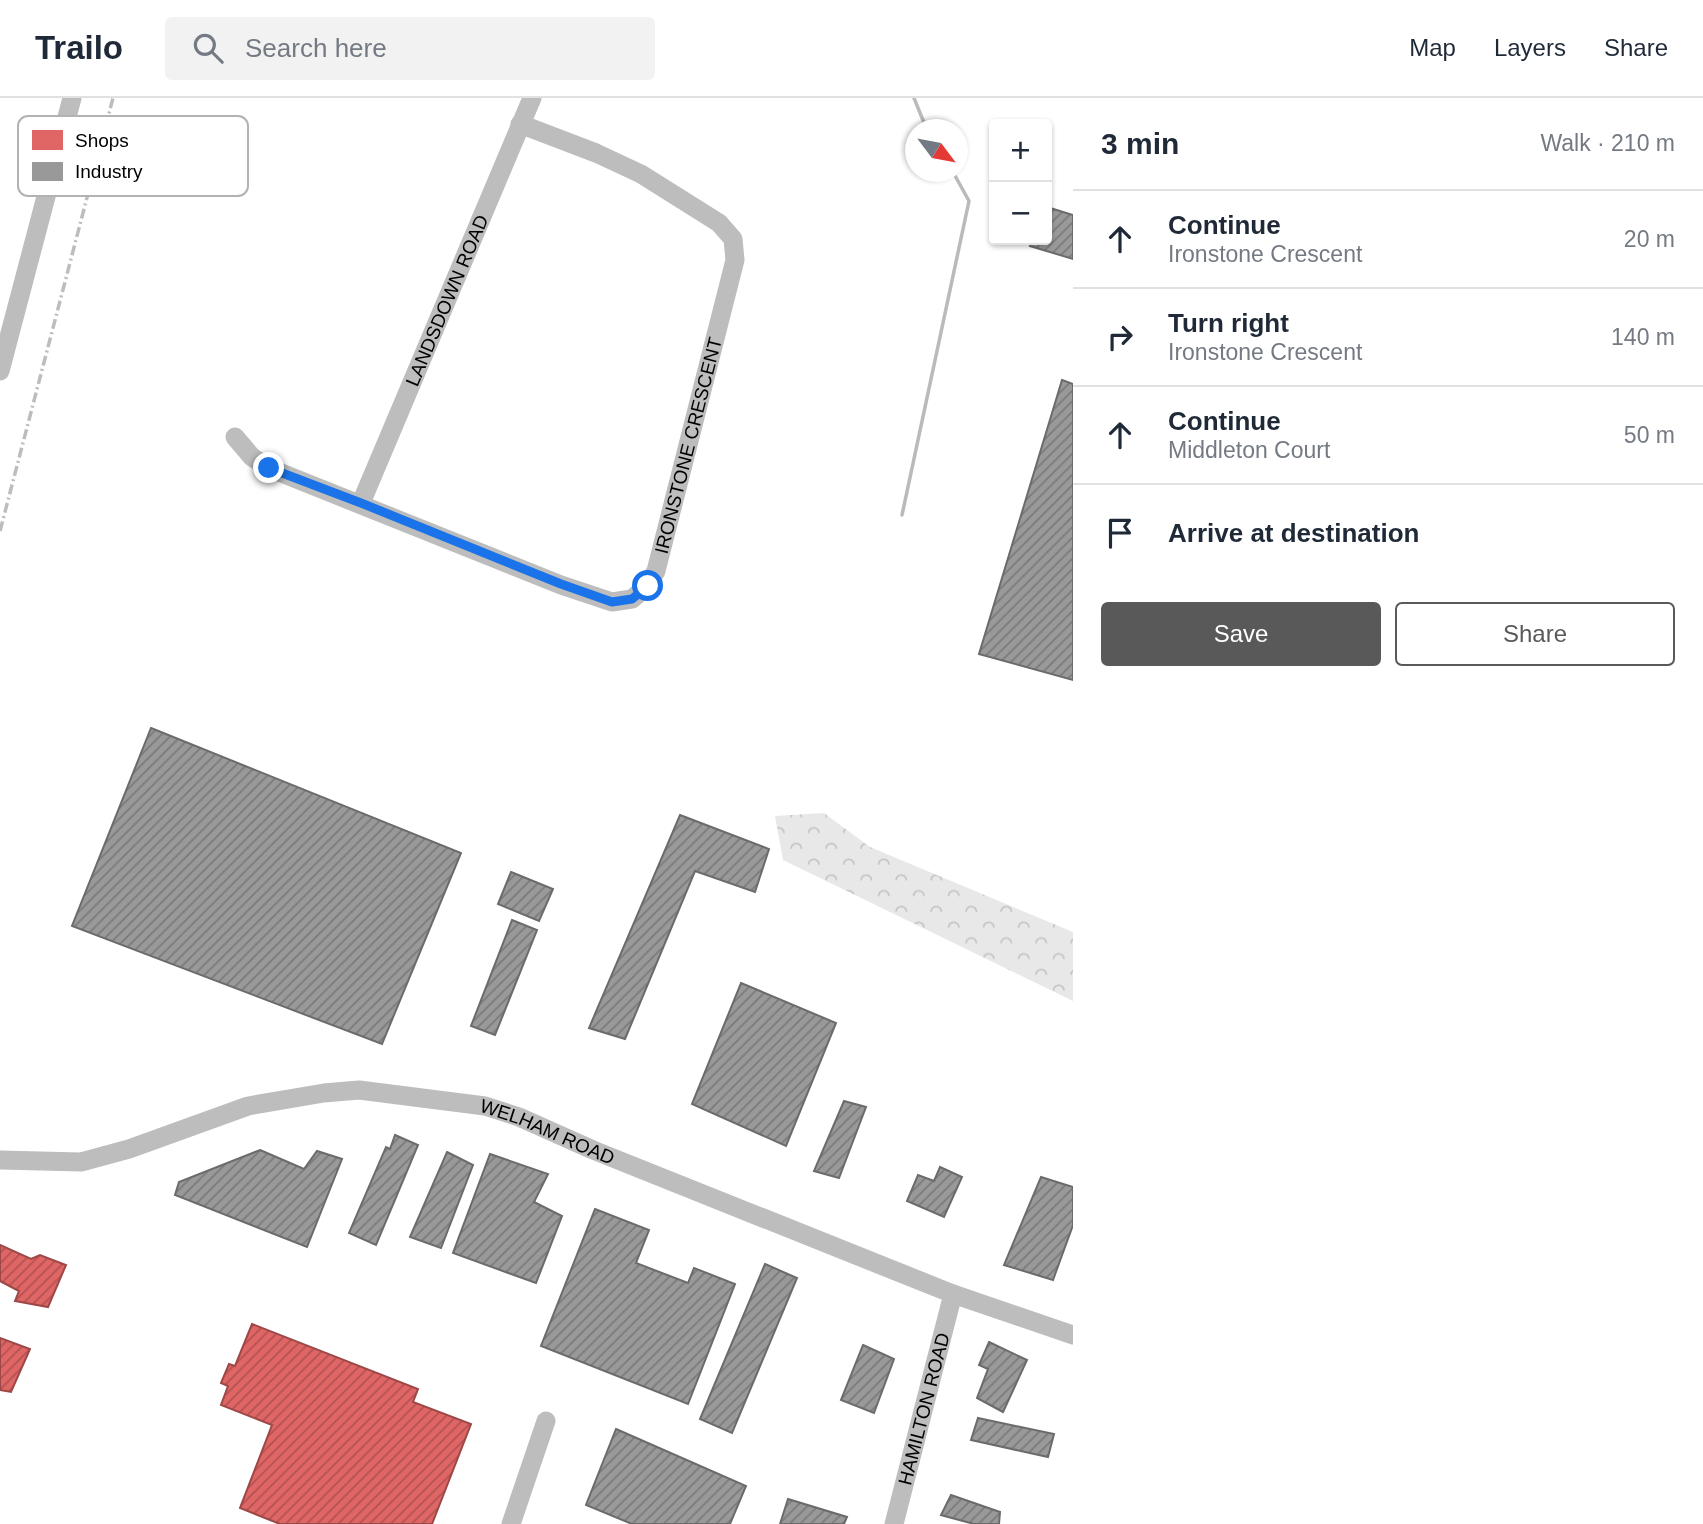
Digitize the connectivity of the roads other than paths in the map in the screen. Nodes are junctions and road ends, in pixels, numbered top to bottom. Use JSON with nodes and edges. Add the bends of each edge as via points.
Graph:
{"nodes":[{"id":1,"x":72,"y":98,"type":"edge"},
{"id":2,"x":532,"y":98,"type":"edge"},
{"id":3,"x":67,"y":116,"type":"edge"},
{"id":4,"x":520,"y":124,"type":"junction"},
{"id":5,"x":46,"y":196,"type":"edge"},
{"id":6,"x":0,"y":371,"type":"edge"},
{"id":7,"x":235,"y":437,"type":"dead end"},
{"id":8,"x":361,"y":503,"type":"junction"},
{"id":9,"x":0,"y":1160,"type":"edge"},
{"id":10,"x":953,"y":1294,"type":"junction"},
{"id":11,"x":1073,"y":1335,"type":"edge"},
{"id":12,"x":546,"y":1421,"type":"dead end"},
{"id":13,"x":511,"y":1524,"type":"edge"},
{"id":14,"x":894,"y":1524,"type":"edge"}],
"edges":[{"from":1,"to":3,"type":"street"},
{"from":2,"to":4,"type":"street","name":"LANDSDOWN ROAD"},
{"from":4,"to":8,"type":"street","name":"LANDSDOWN ROAD"},
{"from":4,"to":8,"type":"street","name":"IRONSTONE CRESCENT","via":[[641,174],[719,223],[733,239],[735,260],[656,571],[648,586],[632,599],[612,602]]},
{"from":5,"to":6,"type":"street"},
{"from":7,"to":8,"type":"street","name":"IRONSTONE CRESCENT","via":[[269,468]]},
{"from":9,"to":10,"type":"street","name":"WELHAM ROAD","via":[[81,1162],[248,1106],[324,1093],[359,1090],[485,1106]]},
{"from":10,"to":11,"type":"street","name":"WELHAM ROAD"},
{"from":10,"to":14,"type":"street","name":"HAMILTON ROAD"},
{"from":12,"to":13,"type":"street"}]}
